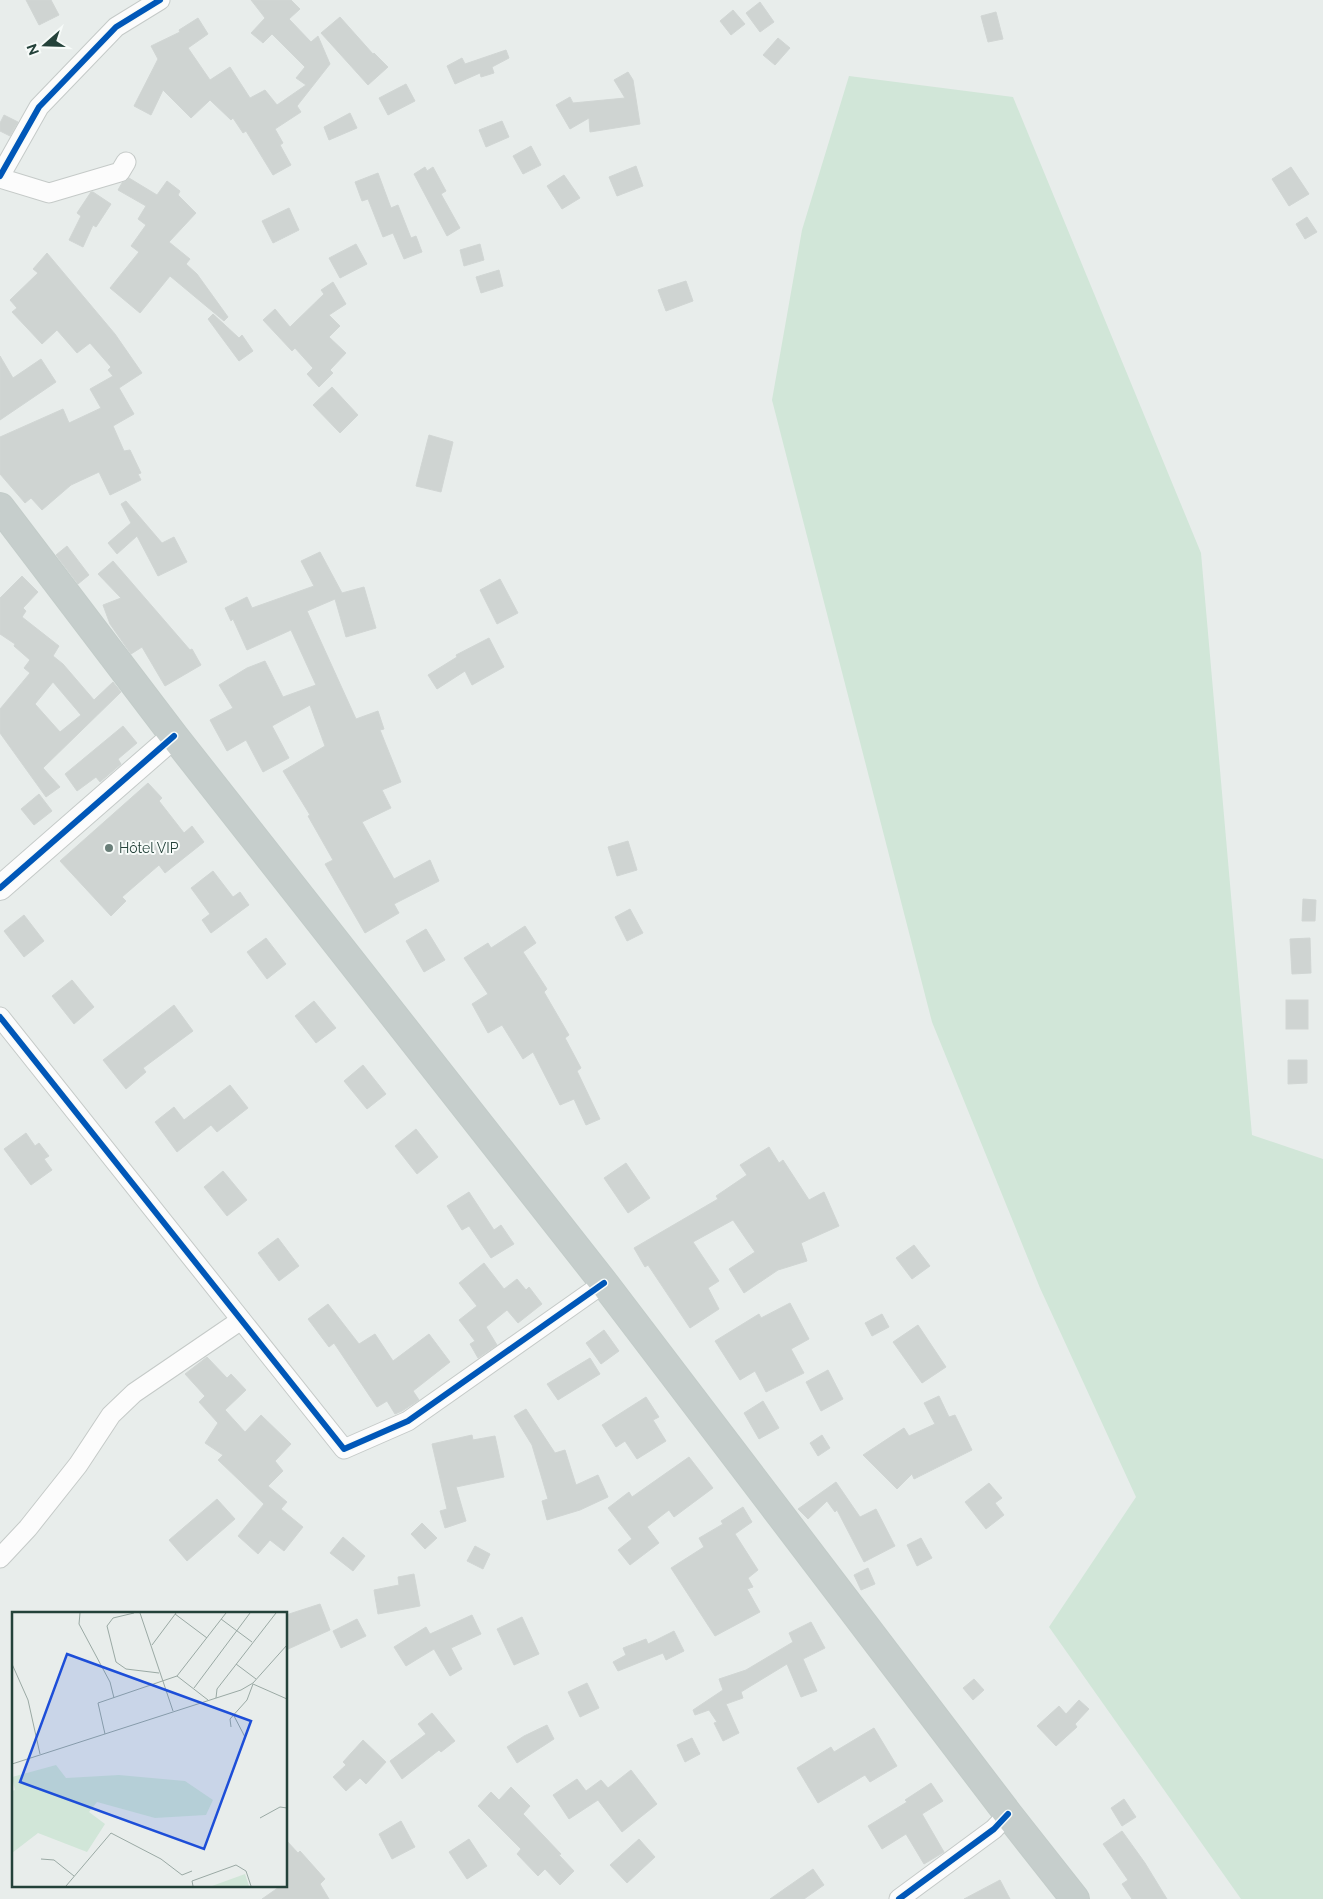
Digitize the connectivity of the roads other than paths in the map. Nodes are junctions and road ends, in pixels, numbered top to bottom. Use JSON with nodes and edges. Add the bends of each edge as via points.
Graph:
{"nodes":[{"id":1,"x":160,"y":0,"type":"edge"},
{"id":2,"x":126,"y":162,"type":"dead end"},
{"id":3,"x":0,"y":177,"type":"edge"},
{"id":4,"x":0,"y":507,"type":"edge"},
{"id":5,"x":174,"y":736,"type":"junction"},
{"id":6,"x":0,"y":888,"type":"edge"},
{"id":7,"x":0,"y":1017,"type":"edge"},
{"id":8,"x":604,"y":1284,"type":"junction"},
{"id":9,"x":240,"y":1320,"type":"junction"},
{"id":10,"x":0,"y":1558,"type":"edge"},
{"id":11,"x":1008,"y":1814,"type":"junction"},
{"id":12,"x":899,"y":1899,"type":"edge"},
{"id":13,"x":1075,"y":1899,"type":"edge"}],
"edges":[{"from":1,"to":3,"type":"street","via":[[116,27],[39,107]]},
{"from":2,"to":3,"type":"street","via":[[120,172],[49,193]]},
{"from":4,"to":5,"type":"highway"},
{"from":5,"to":6,"type":"street"},
{"from":5,"to":8,"type":"highway"},
{"from":7,"to":9,"type":"street"},
{"from":8,"to":9,"type":"street","via":[[408,1421],[344,1449]]},
{"from":8,"to":11,"type":"highway"},
{"from":9,"to":10,"type":"street","via":[[134,1393],[111,1416],[78,1465]]},
{"from":11,"to":12,"type":"street","via":[[994,1829]]},
{"from":11,"to":13,"type":"highway"}]}
